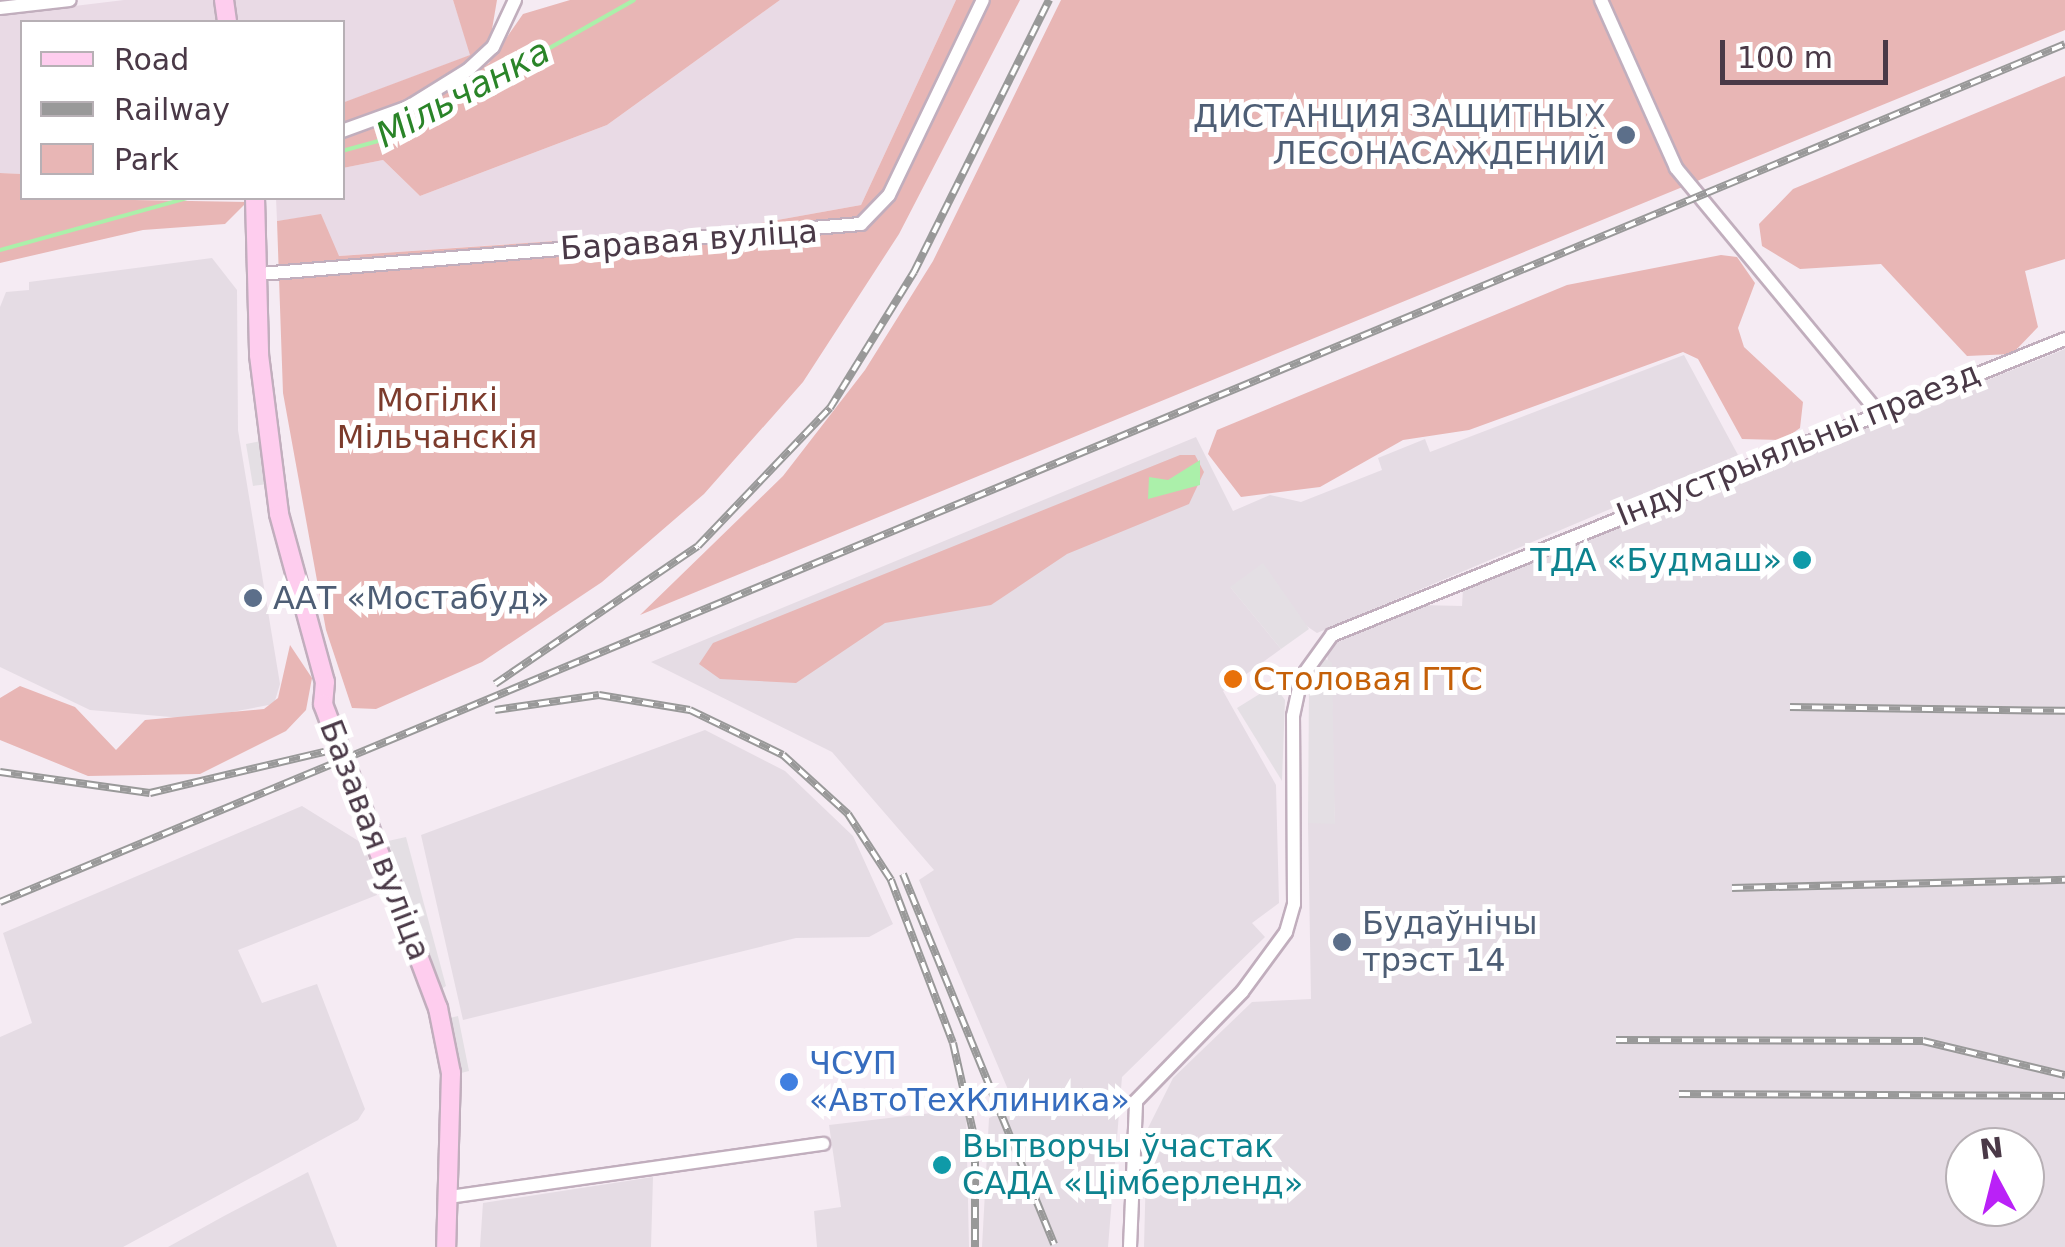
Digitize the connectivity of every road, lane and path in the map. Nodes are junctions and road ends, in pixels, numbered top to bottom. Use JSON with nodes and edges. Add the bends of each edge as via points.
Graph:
{"nodes":[{"id":1,"x":70,"y":0,"type":"edge"},
{"id":2,"x":983,"y":0,"type":"edge"},
{"id":3,"x":1602,"y":0,"type":"edge"},
{"id":4,"x":512,"y":1,"type":"edge"},
{"id":5,"x":0,"y":8,"type":"edge"},
{"id":6,"x":345,"y":130,"type":"edge"},
{"id":7,"x":255,"y":200,"type":"edge"},
{"id":8,"x":260,"y":274,"type":"junction"},
{"id":9,"x":2065,"y":340,"type":"edge"},
{"id":10,"x":1878,"y":412,"type":"junction"},
{"id":11,"x":823,"y":1144,"type":"dead end"},
{"id":12,"x":449,"y":1197,"type":"junction"},
{"id":13,"x":446,"y":1247,"type":"edge"},
{"id":14,"x":1130,"y":1247,"type":"edge"}],
"edges":[{"from":1,"to":5,"type":"street"},
{"from":2,"to":8,"type":"street","name":"Баравая вуліца","via":[[889,195],[861,224]]},
{"from":3,"to":10,"type":"street","via":[[1676,168]]},
{"from":4,"to":6,"type":"street","via":[[493,47],[468,70],[408,107]]},
{"from":7,"to":8,"type":"street","name":"Базавая вуліца"},
{"from":8,"to":12,"type":"street","name":"Базавая вуліца","via":[[260,355],[279,514],[327,719],[440,1014],[451,1073]]},
{"from":9,"to":10,"type":"street","name":"Індустрыяльны праезд"},
{"from":10,"to":14,"type":"street","name":"Індустрыяльны праезд","via":[[1372,613],[1313,655],[1293,716],[1290,918],[1242,992],[1136,1101]]},
{"from":11,"to":12,"type":"street"},
{"from":12,"to":13,"type":"street","name":"Базавая вуліца"}]}
